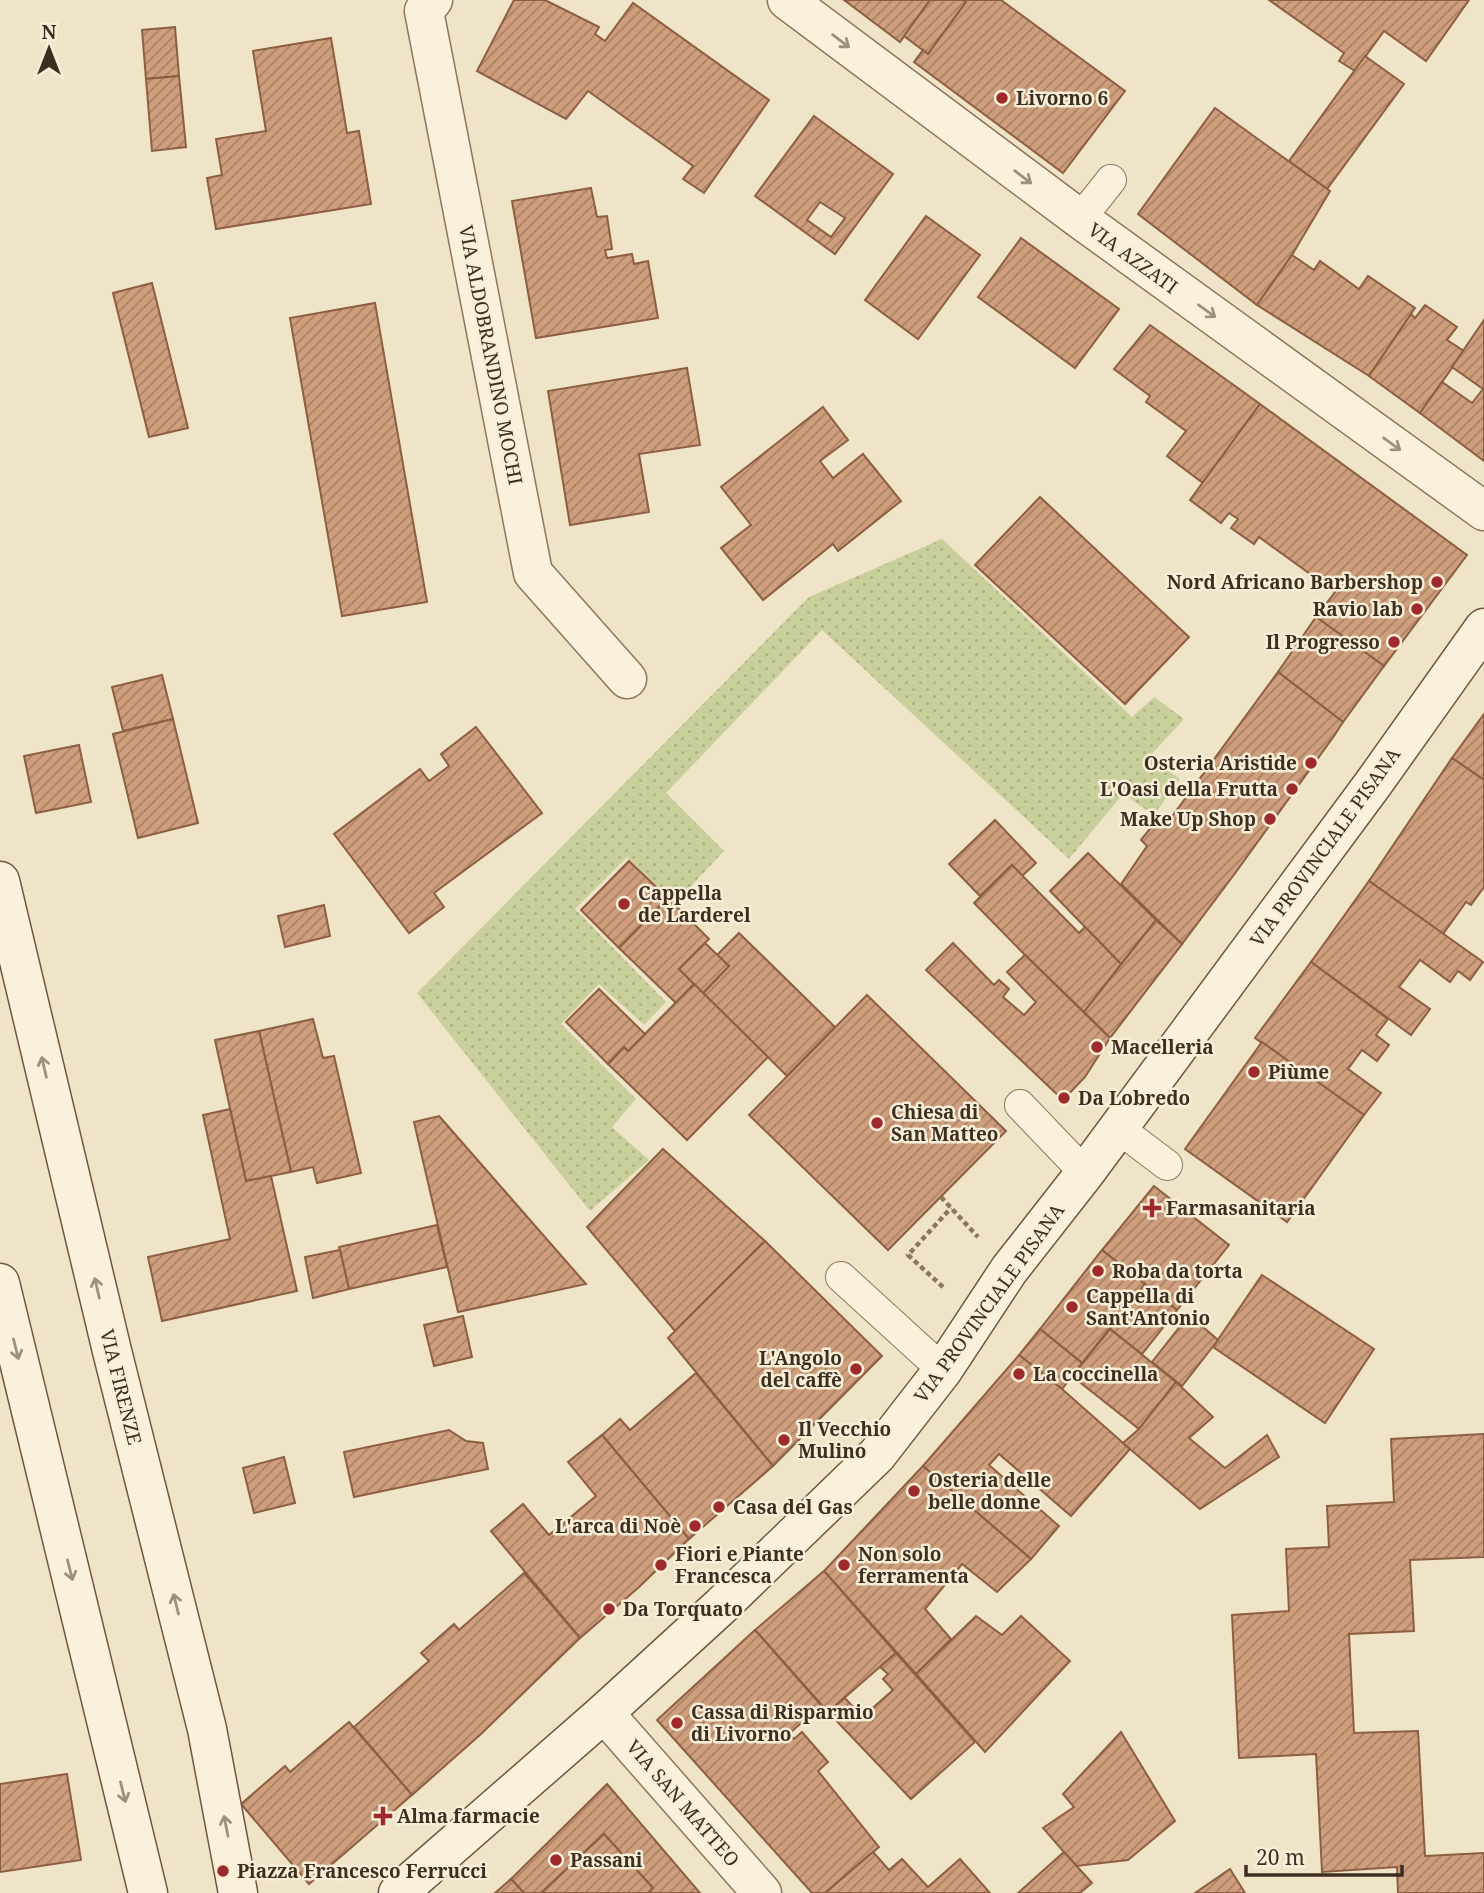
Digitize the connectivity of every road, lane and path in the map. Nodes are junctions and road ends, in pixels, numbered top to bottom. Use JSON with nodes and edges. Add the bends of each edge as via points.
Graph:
{"nodes":[{"id":1,"x":433,"y":0,"type":"edge"},
{"id":2,"x":787,"y":0,"type":"edge"},
{"id":3,"x":1111,"y":180,"type":"dead end"},
{"id":4,"x":1080,"y":219,"type":"junction"},
{"id":5,"x":1484,"y":511,"type":"edge"},
{"id":6,"x":1484,"y":628,"type":"edge"},
{"id":7,"x":627,"y":679,"type":"dead end"},
{"id":8,"x":0,"y":881,"type":"edge"},
{"id":9,"x":1020,"y":1105,"type":"dead end"},
{"id":10,"x":1118,"y":1128,"type":"junction"},
{"id":11,"x":1167,"y":1165,"type":"dead end"},
{"id":12,"x":1085,"y":1172,"type":"junction"},
{"id":13,"x":941,"y":1197,"type":"dead end"},
{"id":14,"x":951,"y":1208,"type":"junction"},
{"id":15,"x":972,"y":1231,"type":"dead end"},
{"id":16,"x":841,"y":1277,"type":"dead end"},
{"id":17,"x":0,"y":1283,"type":"edge"},
{"id":18,"x":948,"y":1292,"type":"dead end"},
{"id":19,"x":943,"y":1370,"type":"junction"},
{"id":20,"x":604,"y":1713,"type":"junction"},
{"id":21,"x":148,"y":1893,"type":"edge"},
{"id":22,"x":239,"y":1893,"type":"edge"},
{"id":23,"x":398,"y":1893,"type":"edge"},
{"id":24,"x":762,"y":1893,"type":"edge"}],
"edges":[{"from":1,"to":7,"type":"street","name":"VIA ALDOBRANDINO MOCHI","via":[[424,10],[533,573]]},
{"from":2,"to":4,"type":"street","name":"VIA AZZATI","one_way":true},
{"from":3,"to":4,"type":"lane"},
{"from":4,"to":5,"type":"street","name":"VIA AZZATI","one_way":true},
{"from":6,"to":10,"type":"street","name":"VIA PROVINCIALE PISANA"},
{"from":22,"to":8,"type":"street","name":"VIA FIRENZE","one_way":true,"via":[[207,1729],[111,1351]]},
{"from":9,"to":12,"type":"lane"},
{"from":10,"to":11,"type":"lane"},
{"from":10,"to":12,"type":"street","name":"VIA PROVINCIALE PISANA"},
{"from":12,"to":19,"type":"street","name":"VIA PROVINCIALE PISANA","via":[[1009,1270]]},
{"from":13,"to":14,"type":"path"},
{"from":14,"to":15,"type":"path"},
{"from":14,"to":18,"type":"path","via":[[908,1255]]},
{"from":16,"to":19,"type":"lane"},
{"from":17,"to":21,"type":"street","one_way":true},
{"from":19,"to":20,"type":"street","name":"VIA PROVINCIALE PISANA","via":[[877,1455]]},
{"from":20,"to":23,"type":"street","name":"VIA PROVINCIALE PISANA"},
{"from":20,"to":24,"type":"street","name":"VIA SAN MATTEO"}]}
